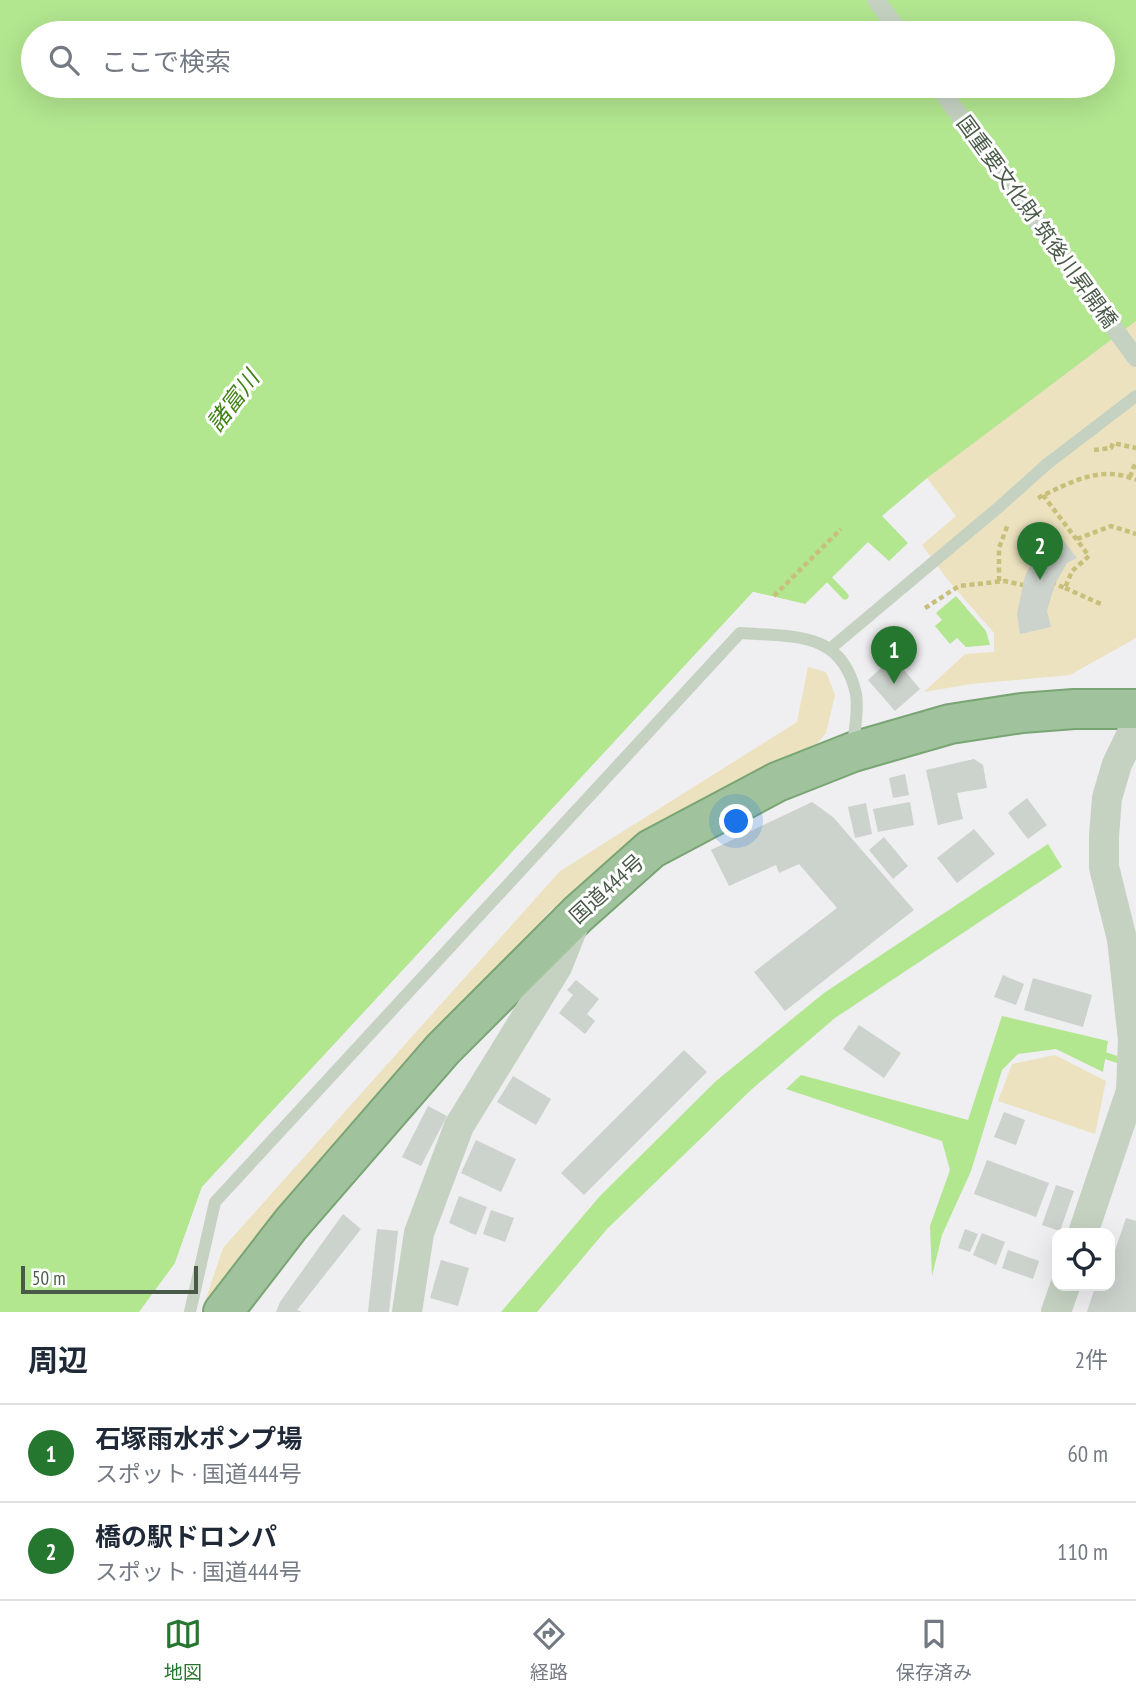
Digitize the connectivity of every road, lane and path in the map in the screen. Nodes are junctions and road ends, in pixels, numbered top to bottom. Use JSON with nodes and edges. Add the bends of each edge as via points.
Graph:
{"nodes":[{"id":1,"x":876,"y":0,"type":"edge"},
{"id":2,"x":891,"y":21,"type":"edge"},
{"id":3,"x":947,"y":98,"type":"edge"},
{"id":4,"x":1136,"y":358,"type":"edge"},
{"id":5,"x":1136,"y":396,"type":"edge"},
{"id":6,"x":1136,"y":461,"type":"edge"},
{"id":7,"x":1130,"y":477,"type":"junction"},
{"id":8,"x":1136,"y":480,"type":"edge"},
{"id":9,"x":1044,"y":495,"type":"junction"},
{"id":10,"x":1036,"y":498,"type":"dead end"},
{"id":11,"x":1011,"y":520,"type":"dead end"},
{"id":12,"x":841,"y":529,"type":"dead end"},
{"id":13,"x":1136,"y":534,"type":"edge"},
{"id":14,"x":1077,"y":539,"type":"junction"},
{"id":15,"x":999,"y":581,"type":"junction"},
{"id":16,"x":1023,"y":584,"type":"dead end"},
{"id":17,"x":1055,"y":584,"type":"dead end"},
{"id":18,"x":1065,"y":588,"type":"junction"},
{"id":19,"x":774,"y":596,"type":"dead end"},
{"id":20,"x":1103,"y":605,"type":"dead end"},
{"id":21,"x":925,"y":608,"type":"dead end"},
{"id":22,"x":831,"y":648,"type":"junction"},
{"id":23,"x":1136,"y":709,"type":"edge"},
{"id":24,"x":1136,"y":725,"type":"edge"},
{"id":25,"x":853,"y":752,"type":"junction"},
{"id":26,"x":578,"y":914,"type":"junction"},
{"id":27,"x":1085,"y":1228,"type":"edge"},
{"id":28,"x":1063,"y":1291,"type":"edge"},
{"id":29,"x":190,"y":1312,"type":"edge"},
{"id":30,"x":223,"y":1312,"type":"edge"},
{"id":31,"x":407,"y":1312,"type":"edge"},
{"id":32,"x":1056,"y":1312,"type":"edge"}],
"edges":[{"from":1,"to":2,"type":"street"},
{"from":3,"to":4,"type":"street","name":"国重要文化財 筑後川昇開橋"},
{"from":5,"to":22,"type":"lane","via":[[1047,464]]},
{"from":6,"to":7,"type":"path"},
{"from":7,"to":8,"type":"path"},
{"from":7,"to":9,"type":"path","via":[[1089,474]]},
{"from":9,"to":10,"type":"path"},
{"from":9,"to":14,"type":"path"},
{"from":11,"to":15,"type":"path","via":[[999,548]]},
{"from":12,"to":19,"type":"path"},
{"from":13,"to":14,"type":"path","via":[[1111,526]]},
{"from":14,"to":18,"type":"path","via":[[1089,556],[1072,571]]},
{"from":15,"to":16,"type":"path"},
{"from":15,"to":21,"type":"path","via":[[959,586]]},
{"from":17,"to":18,"type":"path"},
{"from":18,"to":20,"type":"path"},
{"from":22,"to":25,"type":"lane","via":[[843,660],[856,695]]},
{"from":22,"to":29,"type":"lane","via":[[799,637],[740,633],[215,1202]]},
{"from":23,"to":25,"type":"highway","name":"国道444号","via":[[1022,713],[950,724]]},
{"from":24,"to":27,"type":"street","via":[[1117,764],[1104,836],[1104,867],[1122,939],[1133,1040],[1130,1091]]},
{"from":25,"to":26,"type":"highway","name":"国道444号","via":[[776,782],[651,849]]},
{"from":26,"to":30,"type":"highway","name":"国道444号","via":[[443,1049],[291,1224]]},
{"from":26,"to":31,"type":"street","via":[[557,967],[458,1126],[419,1233]]},
{"from":28,"to":32,"type":"street"}]}
